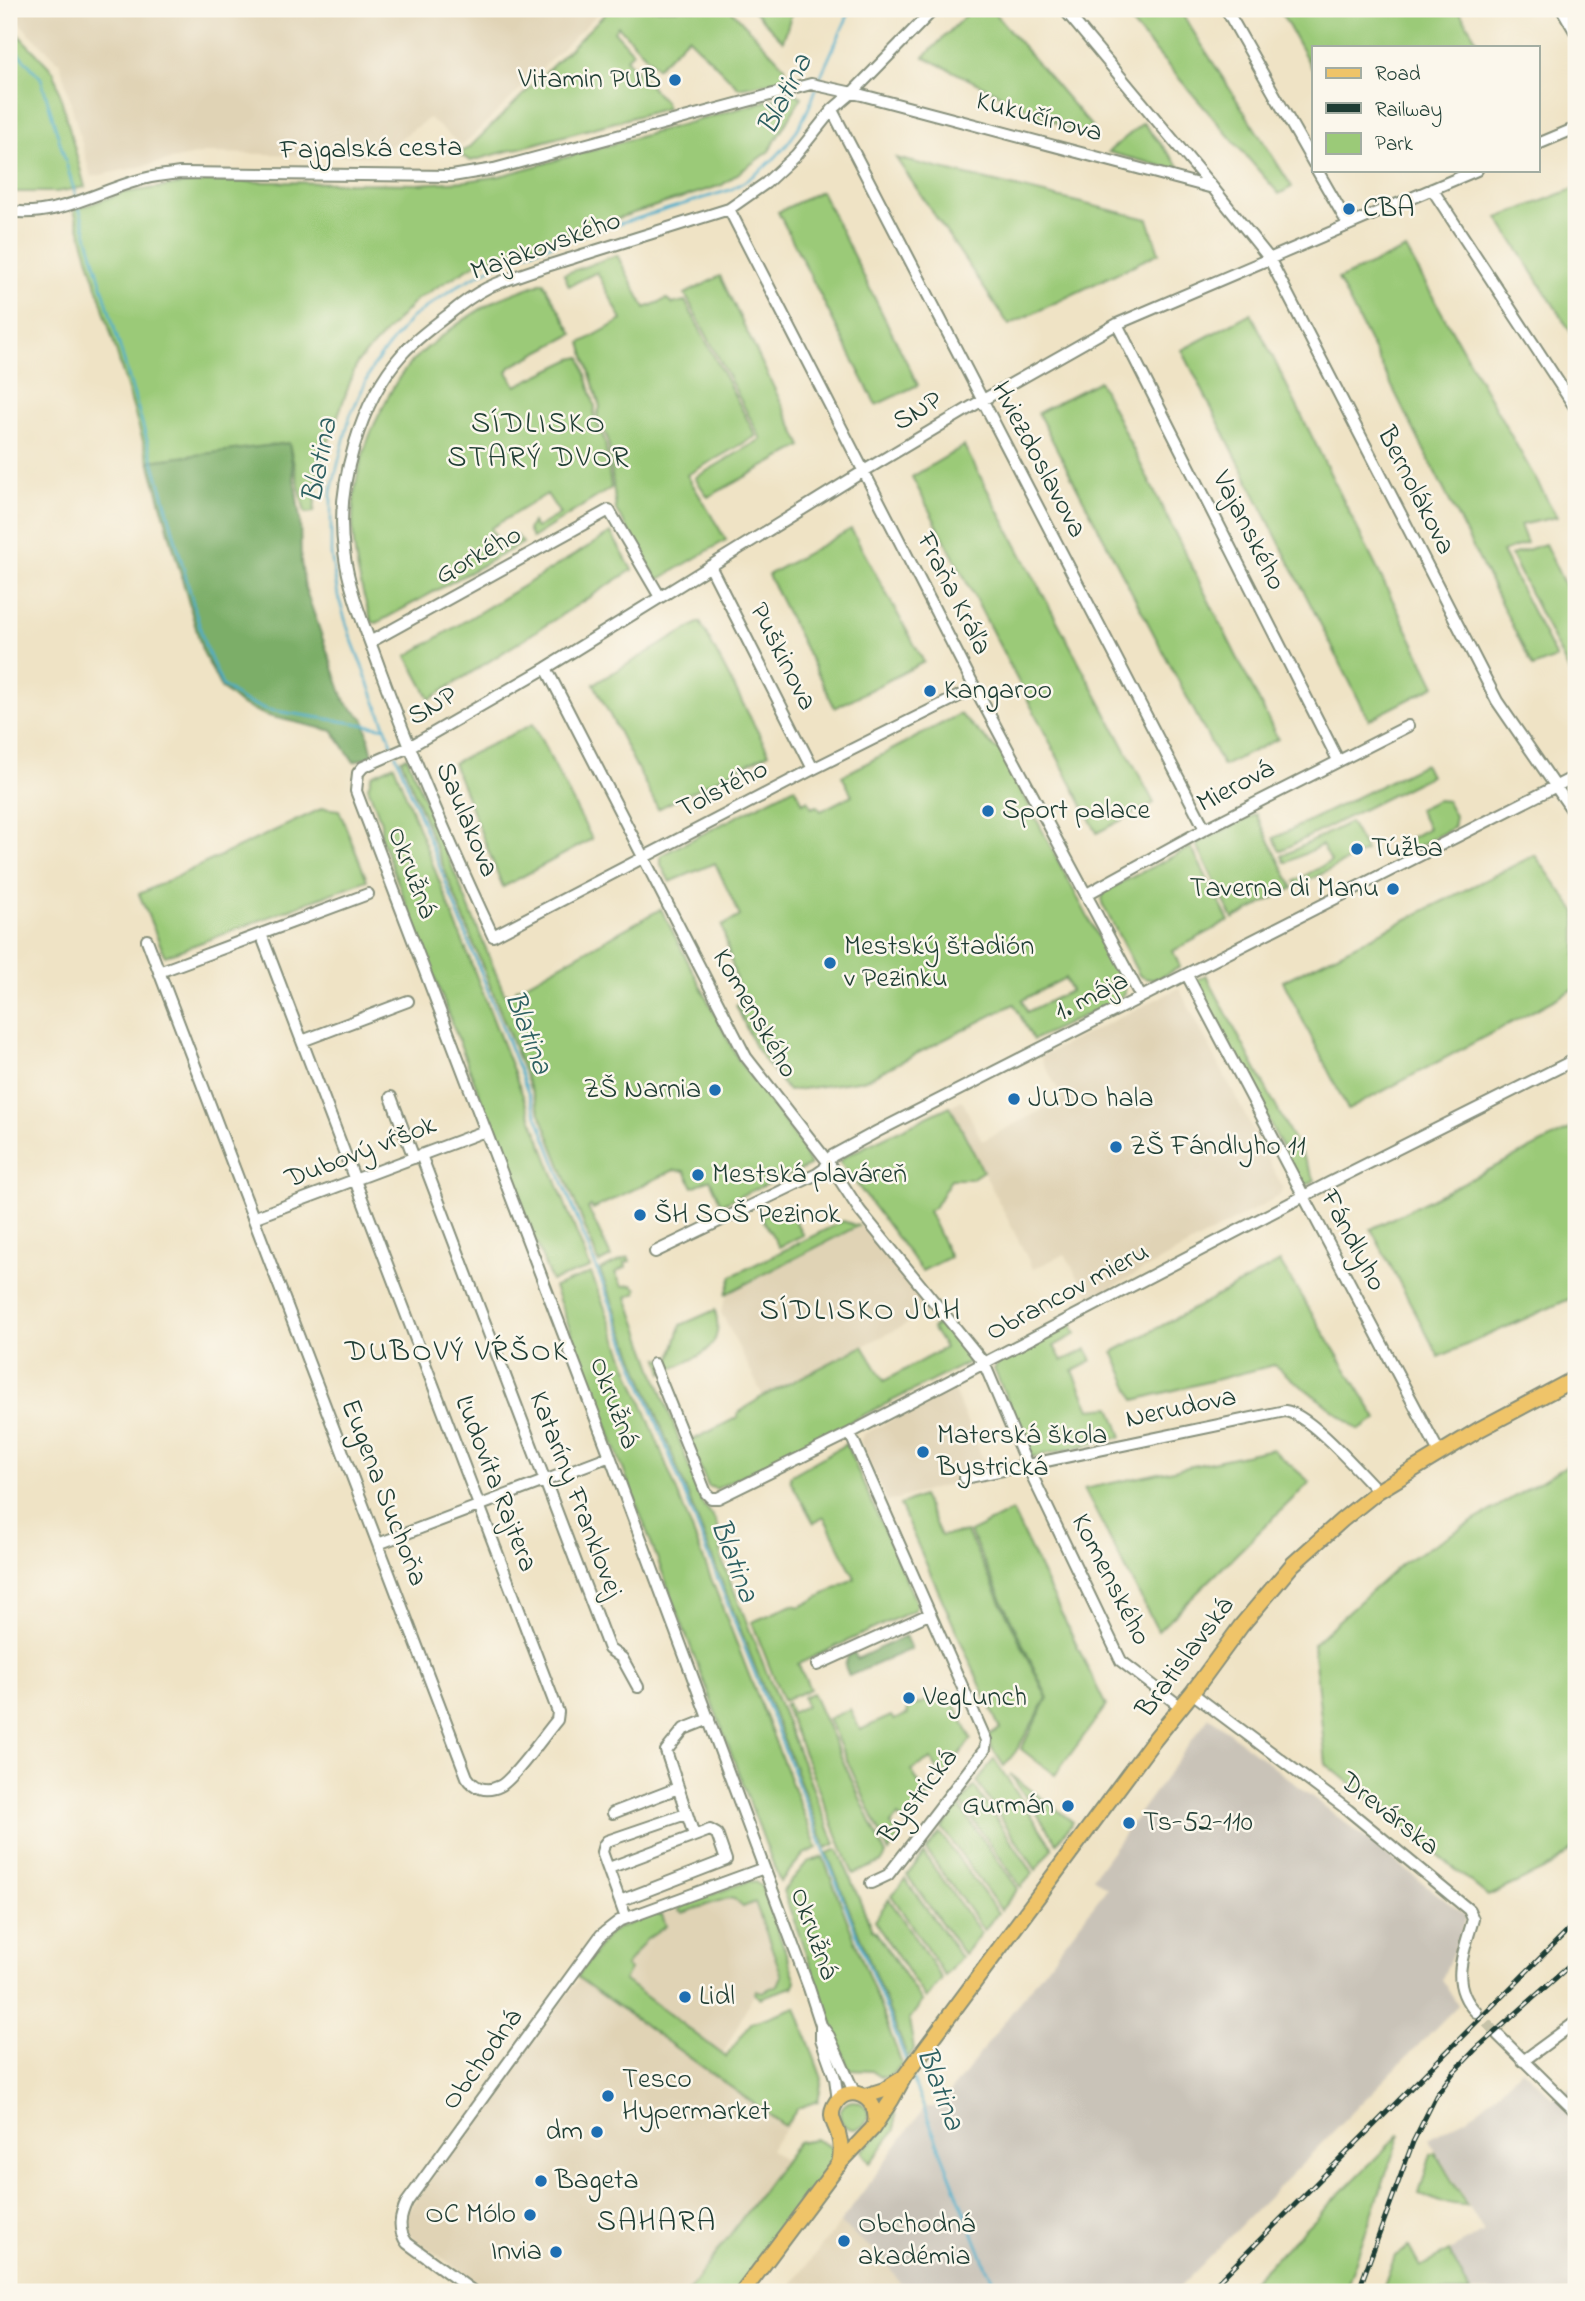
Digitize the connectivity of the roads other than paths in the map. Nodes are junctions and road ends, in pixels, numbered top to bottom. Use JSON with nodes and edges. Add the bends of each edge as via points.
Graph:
{"nodes":[{"id":1,"x":934,"y":9,"type":"edge"},
{"id":2,"x":1064,"y":9,"type":"edge"},
{"id":3,"x":1226,"y":9,"type":"edge"},
{"id":4,"x":1562,"y":9,"type":"edge"},
{"id":5,"x":1576,"y":33,"type":"edge"},
{"id":6,"x":853,"y":92,"type":"junction"},
{"id":7,"x":832,"y":110,"type":"junction"},
{"id":8,"x":1576,"y":128,"type":"edge"},
{"id":9,"x":1540,"y":143,"type":"edge"},
{"id":10,"x":1312,"y":160,"type":"edge"},
{"id":11,"x":1318,"y":172,"type":"edge"},
{"id":12,"x":1472,"y":172,"type":"edge"},
{"id":13,"x":1213,"y":188,"type":"junction"},
{"id":14,"x":1432,"y":189,"type":"junction"},
{"id":15,"x":729,"y":209,"type":"junction"},
{"id":16,"x":9,"y":211,"type":"edge"},
{"id":17,"x":1348,"y":223,"type":"junction"},
{"id":18,"x":1269,"y":258,"type":"junction"},
{"id":19,"x":1117,"y":324,"type":"junction"},
{"id":20,"x":981,"y":401,"type":"junction"},
{"id":21,"x":1576,"y":409,"type":"edge"},
{"id":22,"x":864,"y":471,"type":"junction"},
{"id":23,"x":710,"y":566,"type":"junction"},
{"id":24,"x":660,"y":597,"type":"junction"},
{"id":25,"x":370,"y":642,"type":"junction"},
{"id":26,"x":546,"y":668,"type":"junction"},
{"id":27,"x":975,"y":688,"type":"junction"},
{"id":28,"x":1408,"y":726,"type":"dead end"},
{"id":29,"x":406,"y":748,"type":"junction"},
{"id":30,"x":1338,"y":760,"type":"junction"},
{"id":31,"x":813,"y":769,"type":"junction"},
{"id":32,"x":1576,"y":776,"type":"edge"},
{"id":33,"x":1555,"y":788,"type":"junction"},
{"id":34,"x":1576,"y":816,"type":"edge"},
{"id":35,"x":1205,"y":829,"type":"junction"},
{"id":36,"x":643,"y":856,"type":"junction"},
{"id":37,"x":368,"y":894,"type":"dead end"},
{"id":38,"x":1087,"y":894,"type":"junction"},
{"id":39,"x":261,"y":934,"type":"junction"},
{"id":40,"x":493,"y":936,"type":"joint"},
{"id":41,"x":147,"y":940,"type":"dead end"},
{"id":42,"x":159,"y":972,"type":"junction"},
{"id":43,"x":1186,"y":975,"type":"junction"},
{"id":44,"x":1141,"y":997,"type":"junction"},
{"id":45,"x":408,"y":1001,"type":"dead end"},
{"id":46,"x":302,"y":1041,"type":"junction"},
{"id":47,"x":1576,"y":1059,"type":"edge"},
{"id":48,"x":391,"y":1097,"type":"dead end"},
{"id":49,"x":485,"y":1131,"type":"junction"},
{"id":50,"x":417,"y":1157,"type":"junction"},
{"id":51,"x":828,"y":1162,"type":"junction"},
{"id":52,"x":355,"y":1180,"type":"junction"},
{"id":53,"x":1303,"y":1197,"type":"junction"},
{"id":54,"x":253,"y":1218,"type":"junction"},
{"id":55,"x":655,"y":1252,"type":"dead end"},
{"id":56,"x":984,"y":1363,"type":"junction"},
{"id":57,"x":654,"y":1364,"type":"dead end"},
{"id":58,"x":1576,"y":1378,"type":"edge"},
{"id":59,"x":850,"y":1433,"type":"junction"},
{"id":60,"x":1440,"y":1454,"type":"junction"},
{"id":61,"x":610,"y":1456,"type":"junction"},
{"id":62,"x":1027,"y":1465,"type":"junction"},
{"id":63,"x":965,"y":1478,"type":"dead end"},
{"id":64,"x":546,"y":1481,"type":"junction"},
{"id":65,"x":1378,"y":1491,"type":"junction"},
{"id":66,"x":479,"y":1506,"type":"junction"},
{"id":67,"x":378,"y":1544,"type":"junction"},
{"id":68,"x":929,"y":1614,"type":"junction"},
{"id":69,"x":817,"y":1665,"type":"dead end"},
{"id":70,"x":638,"y":1686,"type":"dead end"},
{"id":71,"x":1192,"y":1693,"type":"junction"},
{"id":72,"x":1181,"y":1707,"type":"junction"},
{"id":73,"x":557,"y":1708,"type":"joint"},
{"id":74,"x":709,"y":1720,"type":"junction"},
{"id":75,"x":678,"y":1788,"type":"junction"},
{"id":76,"x":613,"y":1813,"type":"dead end"},
{"id":77,"x":687,"y":1814,"type":"junction"},
{"id":78,"x":694,"y":1835,"type":"junction"},
{"id":79,"x":609,"y":1868,"type":"junction"},
{"id":80,"x":764,"y":1868,"type":"junction"},
{"id":81,"x":700,"y":1870,"type":"junction"},
{"id":82,"x":871,"y":1883,"type":"dead end"},
{"id":83,"x":708,"y":1889,"type":"junction"},
{"id":84,"x":620,"y":1901,"type":"junction"},
{"id":85,"x":626,"y":1919,"type":"junction"},
{"id":86,"x":1476,"y":2012,"type":"tunnel mouth"},
{"id":87,"x":1576,"y":2022,"type":"edge"},
{"id":88,"x":821,"y":2025,"type":"junction"},
{"id":89,"x":1498,"y":2035,"type":"tunnel mouth"},
{"id":90,"x":1523,"y":2061,"type":"junction"},
{"id":91,"x":904,"y":2077,"type":"junction"},
{"id":92,"x":860,"y":2095,"type":"junction"},
{"id":93,"x":838,"y":2101,"type":"junction"},
{"id":94,"x":1576,"y":2112,"type":"edge"},
{"id":95,"x":876,"y":2123,"type":"junction"},
{"id":96,"x":837,"y":2130,"type":"junction"},
{"id":97,"x":864,"y":2136,"type":"junction"},
{"id":98,"x":838,"y":2165,"type":"junction"},
{"id":99,"x":474,"y":2292,"type":"edge"},
{"id":100,"x":743,"y":2292,"type":"edge"}],
"edges":[{"from":1,"to":6,"type":"street","name":"Majakovského"},
{"from":2,"to":13,"type":"street","name":"Bernolákova"},
{"from":3,"to":10,"type":"street"},
{"from":4,"to":5,"type":"street"},
{"from":6,"to":7,"type":"street","name":"Majakovského"},
{"from":6,"to":13,"type":"street","name":"Kukučínova"},
{"from":6,"to":16,"type":"street","name":"Fajgalská cesta","via":[[811,83],[494,169],[452,176],[180,173],[137,180],[34,213]]},
{"from":7,"to":15,"type":"street","name":"Majakovského","via":[[796,155]]},
{"from":7,"to":20,"type":"street","name":"Hviezdoslavova"},
{"from":8,"to":9,"type":"street"},
{"from":11,"to":17,"type":"street"},
{"from":12,"to":14,"type":"street","name":"SNP"},
{"from":13,"to":18,"type":"street","name":"Bernolákova"},
{"from":14,"to":17,"type":"street","name":"SNP"},
{"from":14,"to":21,"type":"street"},
{"from":15,"to":22,"type":"street","name":"Fraňa Kráľa"},
{"from":15,"to":25,"type":"street","name":"Majakovského","via":[[486,289],[422,334],[402,354],[365,415],[345,486],[342,523],[348,578]]},
{"from":17,"to":18,"type":"street","name":"SNP"},
{"from":18,"to":19,"type":"street","name":"SNP"},
{"from":18,"to":33,"type":"street","name":"Bernolákova","via":[[1497,701]]},
{"from":19,"to":20,"type":"street","name":"SNP"},
{"from":19,"to":30,"type":"street","name":"Vajanského"},
{"from":20,"to":22,"type":"street","name":"SNP"},
{"from":20,"to":35,"type":"street","name":"Hviezdoslavova"},
{"from":22,"to":23,"type":"street","name":"SNP"},
{"from":22,"to":27,"type":"street","name":"Fraňa Kráľa"},
{"from":23,"to":24,"type":"street","name":"SNP"},
{"from":23,"to":31,"type":"street","name":"Puškinova"},
{"from":24,"to":25,"type":"street","name":"Gorkého","via":[[609,510]]},
{"from":24,"to":26,"type":"street","name":"SNP"},
{"from":25,"to":29,"type":"street","name":"Saulakova"},
{"from":26,"to":29,"type":"street","name":"SNP"},
{"from":26,"to":36,"type":"street","name":"Komenského"},
{"from":27,"to":31,"type":"street","name":"Tolstého"},
{"from":27,"to":38,"type":"street","name":"Fraňa Kráľa"},
{"from":28,"to":30,"type":"street","name":"Mierová"},
{"from":29,"to":40,"type":"street","name":"Saulakova"},
{"from":29,"to":49,"type":"street","name":"Okružná","via":[[363,767],[356,791]]},
{"from":30,"to":35,"type":"street","name":"Mierová"},
{"from":31,"to":36,"type":"street","name":"Tolstého"},
{"from":32,"to":33,"type":"street","name":"1. mája"},
{"from":33,"to":34,"type":"street","name":"Bernolákova"},
{"from":33,"to":43,"type":"street","name":"1. mája"},
{"from":35,"to":38,"type":"street","name":"Mierová"},
{"from":36,"to":40,"type":"street","name":"Tolstého"},
{"from":36,"to":51,"type":"street","name":"Komenského","via":[[746,1056]]},
{"from":37,"to":39,"type":"street"},
{"from":38,"to":44,"type":"street","name":"Fraňa Kráľa"},
{"from":39,"to":42,"type":"street"},
{"from":39,"to":46,"type":"street","name":"Ľudovíta Rajtera"},
{"from":41,"to":42,"type":"street","name":"Eugena Suchoňa"},
{"from":42,"to":54,"type":"street","name":"Eugena Suchoňa"},
{"from":43,"to":44,"type":"street","name":"1. mája"},
{"from":43,"to":53,"type":"street","name":"Fándlyho"},
{"from":44,"to":51,"type":"street","name":"1. mája","via":[[881,1130]]},
{"from":45,"to":46,"type":"street"},
{"from":46,"to":52,"type":"street","name":"Ľudovíta Rajtera"},
{"from":47,"to":53,"type":"street","name":"Obrancov mieru"},
{"from":48,"to":50,"type":"street","name":"Kataríny Franklovej"},
{"from":49,"to":50,"type":"street","name":"Dubový vŕšok"},
{"from":49,"to":61,"type":"street","name":"Okružná"},
{"from":50,"to":52,"type":"street","name":"Dubový vŕšok"},
{"from":50,"to":64,"type":"street","name":"Kataríny Franklovej"},
{"from":51,"to":55,"type":"street","name":"1. mája","via":[[817,1174]]},
{"from":51,"to":56,"type":"street","name":"Komenského","via":[[860,1210]]},
{"from":52,"to":54,"type":"street","name":"Dubový vŕšok"},
{"from":52,"to":66,"type":"street","name":"Ľudovíta Rajtera"},
{"from":53,"to":56,"type":"street","name":"Obrancov mieru"},
{"from":53,"to":60,"type":"street","name":"Fándlyho"},
{"from":54,"to":67,"type":"street","name":"Eugena Suchoňa"},
{"from":56,"to":59,"type":"street","name":"Obrancov mieru"},
{"from":56,"to":62,"type":"street","name":"Komenského"},
{"from":57,"to":59,"type":"street","name":"Obrancov mieru","via":[[711,1499]]},
{"from":58,"to":60,"type":"main road","name":"Bratislavská"},
{"from":59,"to":68,"type":"street","name":"Bystrická"},
{"from":60,"to":65,"type":"main road","name":"Bratislavská"},
{"from":61,"to":64,"type":"street"},
{"from":61,"to":74,"type":"street","name":"Okružná"},
{"from":62,"to":63,"type":"street","name":"Nerudova"},
{"from":62,"to":65,"type":"street","name":"Nerudova","via":[[1285,1411],[1310,1424]]},
{"from":62,"to":72,"type":"street","name":"Komenského","via":[[1121,1661]]},
{"from":64,"to":66,"type":"street"},
{"from":64,"to":70,"type":"street","name":"Kataríny Franklovej","via":[[609,1649],[622,1658]]},
{"from":65,"to":71,"type":"main road","name":"Bratislavská","via":[[1280,1577]]},
{"from":66,"to":67,"type":"street"},
{"from":66,"to":73,"type":"street","name":"Ľudovíta Rajtera"},
{"from":67,"to":73,"type":"street","name":"Eugena Suchoňa","via":[[471,1783],[489,1789],[507,1781],[557,1720]]},
{"from":68,"to":69,"type":"street"},
{"from":68,"to":82,"type":"street","name":"Bystrická","via":[[984,1733],[985,1749],[888,1875]]},
{"from":71,"to":72,"type":"main road","name":"Bratislavská"},
{"from":71,"to":86,"type":"street","name":"Drevárska","via":[[1348,1810],[1469,1910],[1473,1919],[1459,1980]]},
{"from":72,"to":91,"type":"main road","name":"Bratislavská"},
{"from":74,"to":75,"type":"street","via":[[684,1729],[667,1749]]},
{"from":74,"to":80,"type":"street","name":"Okružná"},
{"from":75,"to":76,"type":"street"},
{"from":75,"to":77,"type":"street"},
{"from":77,"to":78,"type":"street"},
{"from":77,"to":79,"type":"street","via":[[606,1843],[602,1852]]},
{"from":78,"to":79,"type":"street"},
{"from":78,"to":81,"type":"street","via":[[715,1832],[726,1860]]},
{"from":79,"to":84,"type":"street"},
{"from":80,"to":83,"type":"street","name":"Obchodná"},
{"from":80,"to":88,"type":"street","name":"Okružná"},
{"from":81,"to":83,"type":"street"},
{"from":81,"to":84,"type":"street"},
{"from":83,"to":85,"type":"street","name":"Obchodná"},
{"from":84,"to":85,"type":"street"},
{"from":85,"to":99,"type":"street","name":"Obchodná","via":[[601,1935],[400,2217],[407,2243]]},
{"from":87,"to":90,"type":"street"},
{"from":88,"to":92,"type":"street","name":"Okružná"},
{"from":88,"to":93,"type":"street","name":"Okružná"},
{"from":89,"to":90,"type":"street"},
{"from":90,"to":94,"type":"street"},
{"from":91,"to":92,"type":"main road","via":[[884,2090]]},
{"from":91,"to":95,"type":"main road","name":"Bratislavská"},
{"from":92,"to":93,"type":"main road","via":[[846,2095]]},
{"from":92,"to":95,"type":"main road","via":[[872,2102]]},
{"from":93,"to":96,"type":"main road","via":[[832,2118]]},
{"from":95,"to":97,"type":"main road"},
{"from":96,"to":97,"type":"main road","via":[[847,2137]]},
{"from":96,"to":98,"type":"main road","via":[[841,2147]]},
{"from":97,"to":98,"type":"main road"},
{"from":98,"to":100,"type":"main road"}]}
